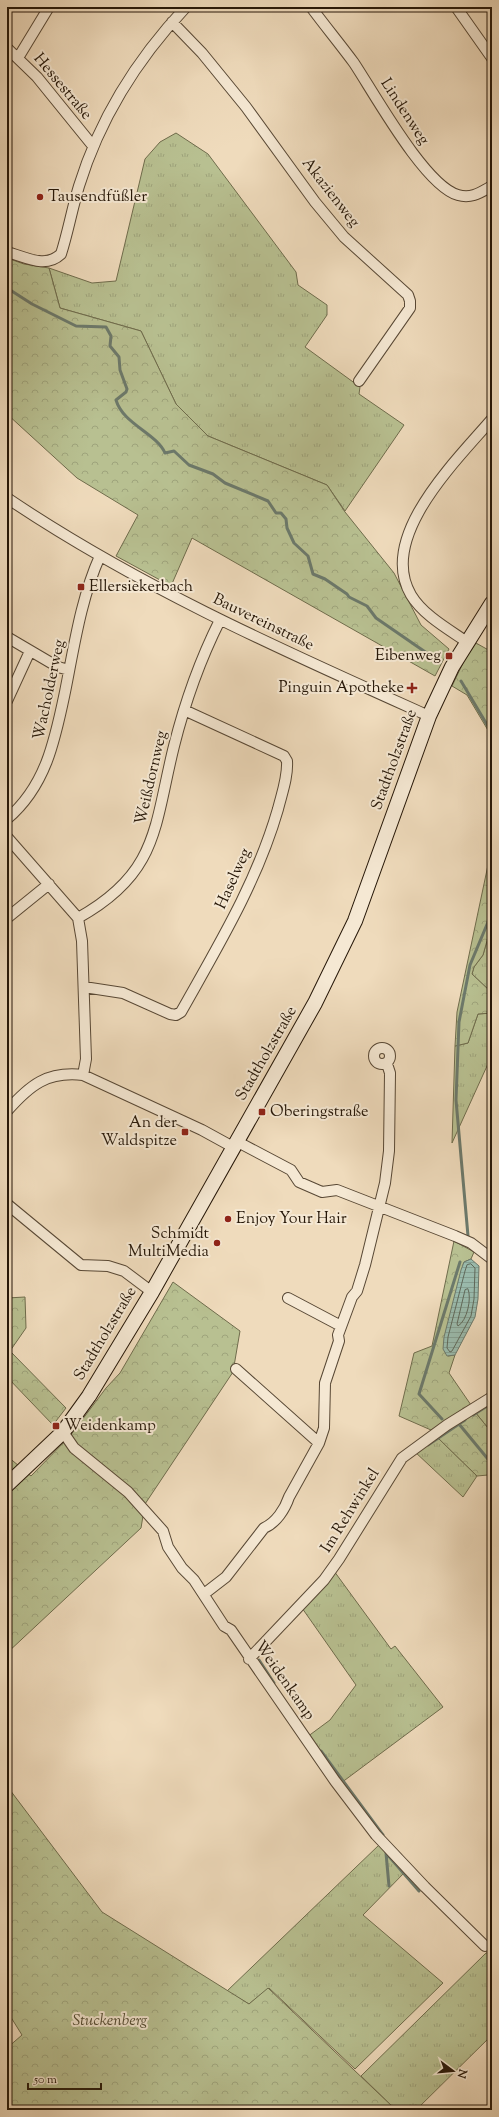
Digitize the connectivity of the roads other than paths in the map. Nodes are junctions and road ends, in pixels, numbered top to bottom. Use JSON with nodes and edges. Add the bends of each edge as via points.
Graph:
{"nodes":[{"id":1,"x":49,"y":7,"type":"edge"},
{"id":2,"x":186,"y":7,"type":"edge"},
{"id":3,"x":311,"y":7,"type":"edge"},
{"id":4,"x":456,"y":7,"type":"edge"},
{"id":5,"x":172,"y":22,"type":"junction"},
{"id":6,"x":7,"y":48,"type":"edge"},
{"id":7,"x":18,"y":58,"type":"junction"},
{"id":8,"x":492,"y":58,"type":"edge"},
{"id":9,"x":93,"y":146,"type":"junction"},
{"id":10,"x":492,"y":186,"type":"edge"},
{"id":11,"x":7,"y":252,"type":"edge"},
{"id":12,"x":359,"y":381,"type":"dead end"},
{"id":13,"x":492,"y":419,"type":"edge"},
{"id":14,"x":7,"y":498,"type":"edge"},
{"id":15,"x":100,"y":556,"type":"junction"},
{"id":16,"x":492,"y":603,"type":"edge"},
{"id":17,"x":220,"y":620,"type":"junction"},
{"id":18,"x":7,"y":637,"type":"edge"},
{"id":19,"x":467,"y":642,"type":"junction"},
{"id":20,"x":30,"y":651,"type":"junction"},
{"id":21,"x":69,"y":670,"type":"junction"},
{"id":22,"x":7,"y":701,"type":"edge"},
{"id":23,"x":184,"y":710,"type":"junction"},
{"id":24,"x":429,"y":716,"type":"junction"},
{"id":25,"x":7,"y":819,"type":"edge"},
{"id":26,"x":7,"y":836,"type":"edge"},
{"id":27,"x":49,"y":884,"type":"junction"},
{"id":28,"x":7,"y":918,"type":"edge"},
{"id":29,"x":78,"y":918,"type":"junction"},
{"id":30,"x":84,"y":987,"type":"junction"},
{"id":31,"x":386,"y":1064,"type":"dead end"},
{"id":32,"x":83,"y":1075,"type":"junction"},
{"id":33,"x":7,"y":1111,"type":"edge"},
{"id":34,"x":235,"y":1144,"type":"junction"},
{"id":35,"x":7,"y":1204,"type":"edge"},
{"id":36,"x":379,"y":1206,"type":"junction"},
{"id":37,"x":492,"y":1259,"type":"edge"},
{"id":38,"x":152,"y":1292,"type":"junction"},
{"id":39,"x":288,"y":1298,"type":"dead end"},
{"id":40,"x":341,"y":1326,"type":"junction"},
{"id":41,"x":236,"y":1369,"type":"dead end"},
{"id":42,"x":492,"y":1397,"type":"edge"},
{"id":43,"x":62,"y":1432,"type":"junction"},
{"id":44,"x":319,"y":1443,"type":"junction"},
{"id":45,"x":7,"y":1485,"type":"edge"},
{"id":46,"x":204,"y":1594,"type":"junction"},
{"id":47,"x":249,"y":1659,"type":"junction"},
{"id":48,"x":486,"y":1946,"type":"dead end"}],
"edges":[{"from":1,"to":7,"type":"street"},
{"from":2,"to":5,"type":"street"},
{"from":3,"to":10,"type":"street","name":"Lindenweg","via":[[353,62],[415,157],[434,178],[452,192],[466,196],[475,196]]},
{"from":4,"to":8,"type":"street"},
{"from":5,"to":9,"type":"street","via":[[146,53],[115,101]]},
{"from":5,"to":12,"type":"street","name":"Akazienweg","via":[[246,107],[315,202],[344,237],[408,295],[410,308]]},
{"from":6,"to":7,"type":"street","name":"Hessestraße"},
{"from":7,"to":9,"type":"street","name":"Hessestraße"},
{"from":9,"to":11,"type":"street","via":[[61,254],[54,261],[45,263]]},
{"from":13,"to":19,"type":"street","via":[[427,497],[405,540],[402,555],[403,572],[412,597],[438,622]]},
{"from":14,"to":15,"type":"street","name":"Bauvereinstraße"},
{"from":15,"to":17,"type":"street","name":"Bauvereinstraße"},
{"from":15,"to":21,"type":"street","name":"Wacholderweg","via":[[91,575]]},
{"from":16,"to":19,"type":"street","name":"Stadtholzstraße"},
{"from":17,"to":23,"type":"street","name":"Weißdornweg"},
{"from":17,"to":24,"type":"street","name":"Bauvereinstraße"},
{"from":18,"to":20,"type":"street"},
{"from":19,"to":24,"type":"street","name":"Stadtholzstraße"},
{"from":20,"to":21,"type":"street"},
{"from":20,"to":22,"type":"street"},
{"from":21,"to":25,"type":"street","name":"Wacholderweg","via":[[49,760],[27,800]]},
{"from":23,"to":29,"type":"street","name":"Weißdornweg","via":[[160,816],[148,850],[123,886],[94,910]]},
{"from":23,"to":30,"type":"street","name":"Haselweg","via":[[284,756],[287,761],[282,793],[264,850],[229,928],[181,1012],[176,1015],[170,1014],[123,993]]},
{"from":24,"to":34,"type":"street","name":"Stadtholzstraße","via":[[370,884],[345,945],[318,998]]},
{"from":26,"to":27,"type":"street"},
{"from":27,"to":28,"type":"street"},
{"from":27,"to":29,"type":"street"},
{"from":29,"to":30,"type":"street"},
{"from":30,"to":32,"type":"street","via":[[86,1059]]},
{"from":31,"to":36,"type":"street","via":[[390,1073],[389,1151]]},
{"from":32,"to":33,"type":"street","via":[[62,1075],[41,1080],[23,1093]]},
{"from":32,"to":34,"type":"street"},
{"from":34,"to":36,"type":"street","via":[[291,1170],[299,1182],[322,1192],[337,1190]]},
{"from":34,"to":38,"type":"street","name":"Stadtholzstraße"},
{"from":35,"to":38,"type":"street","via":[[80,1265],[108,1266],[124,1271]]},
{"from":36,"to":37,"type":"street","via":[[471,1243]]},
{"from":36,"to":40,"type":"street","via":[[357,1290]]},
{"from":38,"to":43,"type":"street","name":"Stadtholzstraße","via":[[89,1396]]},
{"from":39,"to":40,"type":"street"},
{"from":40,"to":44,"type":"street","via":[[325,1384],[324,1428]]},
{"from":41,"to":44,"type":"street"},
{"from":42,"to":47,"type":"street","name":"Im Rehwinkel","via":[[447,1425],[402,1458],[340,1559],[324,1580]]},
{"from":43,"to":45,"type":"street","name":"Stadtholzstraße"},
{"from":43,"to":46,"type":"street","name":"Weidenkamp","via":[[74,1448],[128,1492],[163,1531],[168,1547]]},
{"from":44,"to":46,"type":"street","via":[[287,1503],[272,1524],[264,1528],[226,1577]]},
{"from":46,"to":47,"type":"street","name":"Weidenkamp"},
{"from":47,"to":48,"type":"street","name":"Weidenkamp","via":[[376,1835]]}]}
